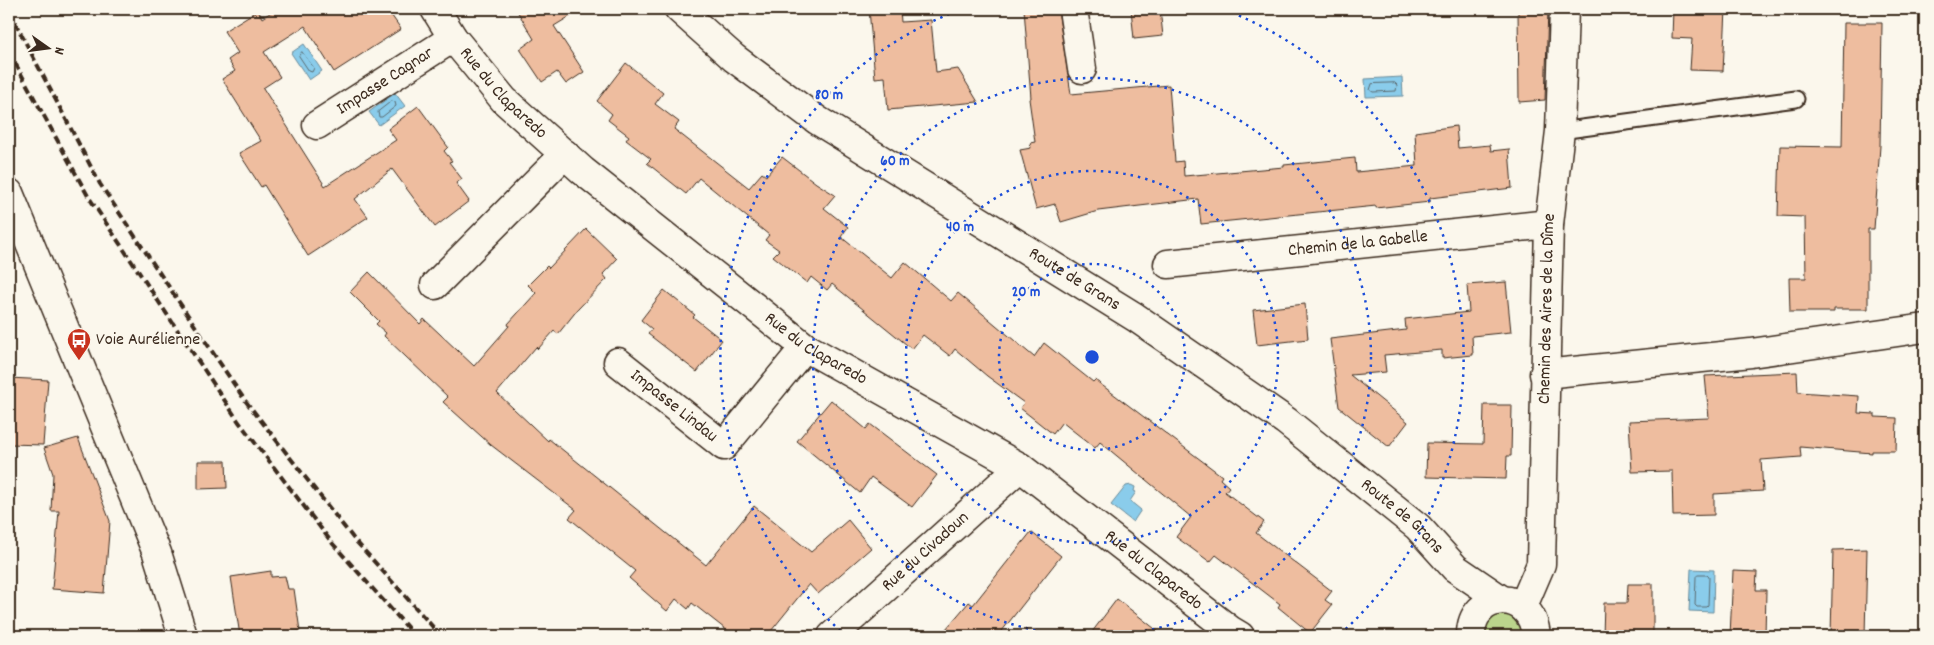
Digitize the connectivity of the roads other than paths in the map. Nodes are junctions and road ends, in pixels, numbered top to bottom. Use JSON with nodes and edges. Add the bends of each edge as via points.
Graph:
{"nodes":[{"id":1,"x":435,"y":9,"type":"edge"},
{"id":2,"x":679,"y":9,"type":"edge"},
{"id":3,"x":1073,"y":9,"type":"edge"},
{"id":4,"x":1564,"y":9,"type":"edge"},
{"id":5,"x":453,"y":38,"type":"junction"},
{"id":6,"x":1082,"y":69,"type":"dead end"},
{"id":7,"x":1796,"y":98,"type":"dead end"},
{"id":8,"x":317,"y":125,"type":"dead end"},
{"id":9,"x":1560,"y":131,"type":"junction"},
{"id":10,"x":565,"y":154,"type":"junction"},
{"id":11,"x":10,"y":199,"type":"edge"},
{"id":12,"x":1549,"y":224,"type":"junction"},
{"id":13,"x":1168,"y":264,"type":"dead end"},
{"id":14,"x":435,"y":285,"type":"dead end"},
{"id":15,"x":1925,"y":328,"type":"edge"},
{"id":16,"x":805,"y":347,"type":"junction"},
{"id":17,"x":618,"y":362,"type":"dead end"},
{"id":18,"x":1544,"y":374,"type":"junction"},
{"id":19,"x":1020,"y":467,"type":"junction"},
{"id":20,"x":1455,"y":568,"type":"junction"},
{"id":21,"x":1513,"y":603,"type":"junction"},
{"id":22,"x":1470,"y":630,"type":"edge"},
{"id":23,"x":183,"y":636,"type":"edge"},
{"id":24,"x":832,"y":636,"type":"edge"},
{"id":25,"x":1240,"y":636,"type":"edge"},
{"id":26,"x":1536,"y":636,"type":"edge"}],
"edges":[{"from":1,"to":5,"type":"street","name":"Rue du Claparedo"},
{"from":2,"to":20,"type":"street","name":"Route de Grans","via":[[734,58],[817,120],[1128,313],[1286,421],[1418,527]]},
{"from":3,"to":6,"type":"street"},
{"from":4,"to":9,"type":"street","name":"Chemin des Aires de la Dîme"},
{"from":5,"to":8,"type":"street","name":"Impasse Cagnar"},
{"from":5,"to":10,"type":"street","name":"Rue du Claparedo","via":[[504,100]]},
{"from":7,"to":9,"type":"lane"},
{"from":9,"to":12,"type":"street","name":"Chemin des Aires de la Dîme"},
{"from":10,"to":14,"type":"street"},
{"from":10,"to":16,"type":"street","name":"Rue du Claparedo"},
{"from":11,"to":23,"type":"street","via":[[157,553]]},
{"from":12,"to":13,"type":"street","name":"Chemin de la Gabelle"},
{"from":12,"to":18,"type":"street","name":"Chemin des Aires de la Dîme"},
{"from":15,"to":18,"type":"street","via":[[1751,353]]},
{"from":16,"to":17,"type":"street","name":"Impasse Lindau","via":[[724,446]]},
{"from":16,"to":19,"type":"street","name":"Rue du Claparedo"},
{"from":18,"to":21,"type":"street","name":"Chemin des Aires de la Dîme","via":[[1541,564]]},
{"from":19,"to":24,"type":"street","name":"Rue du Civadoun"},
{"from":19,"to":25,"type":"street","name":"Rue du Claparedo"},
{"from":20,"to":21,"type":"street","name":"Route de Grans"},
{"from":20,"to":22,"type":"street","name":"Route de Grans"},
{"from":21,"to":22,"type":"street","via":[[1491,602],[1481,609]]},
{"from":21,"to":26,"type":"street","via":[[1531,615],[1536,625]]}]}
